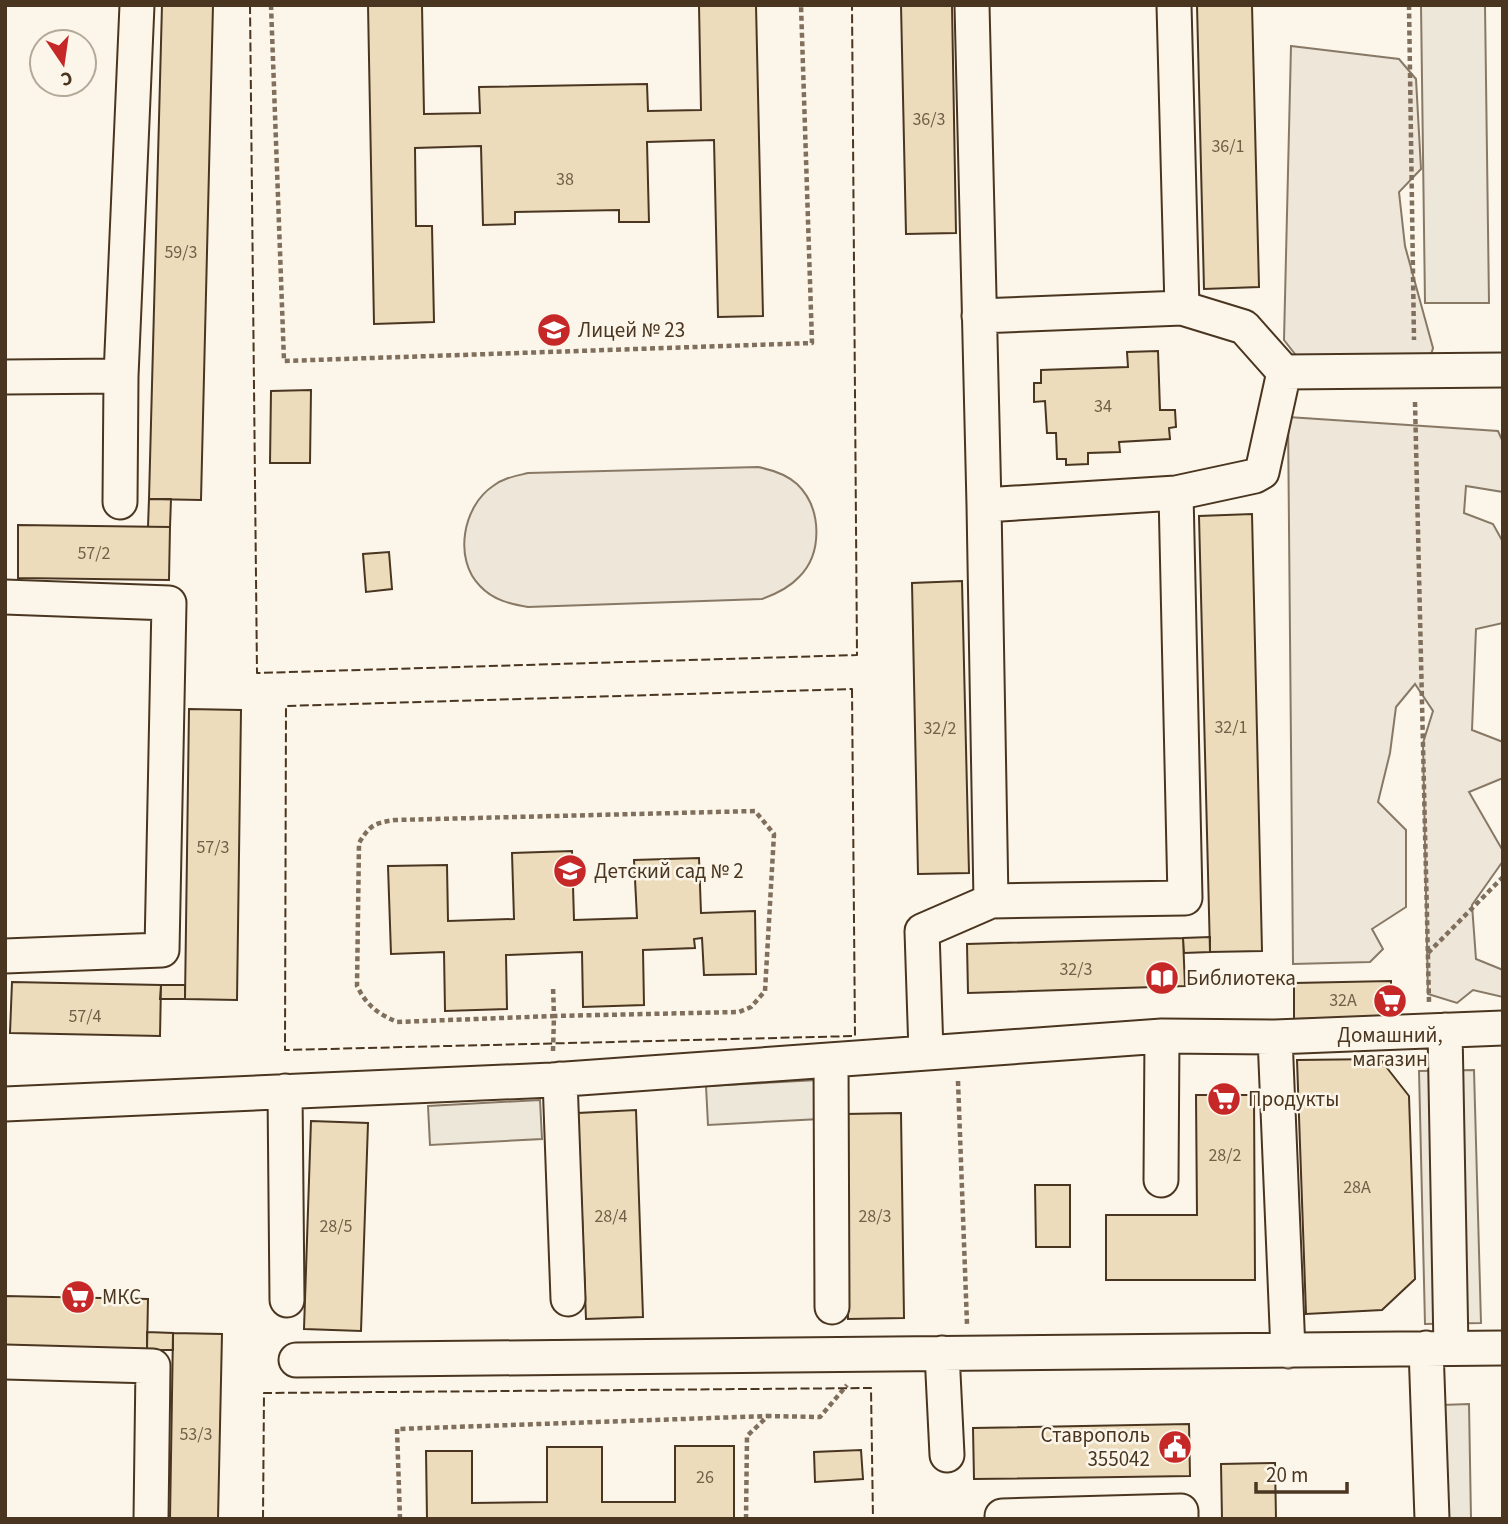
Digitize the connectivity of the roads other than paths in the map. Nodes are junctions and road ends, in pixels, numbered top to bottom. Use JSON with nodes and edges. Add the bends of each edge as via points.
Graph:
{"nodes":[{"id":1,"x":137,"y":5,"type":"edge"},
{"id":2,"x":972,"y":5,"type":"edge"},
{"id":3,"x":1174,"y":5,"type":"edge"},
{"id":4,"x":1182,"y":308,"type":"junction"},
{"id":5,"x":979,"y":316,"type":"junction"},
{"id":6,"x":1503,"y":370,"type":"edge"},
{"id":7,"x":1284,"y":372,"type":"junction"},
{"id":8,"x":121,"y":376,"type":"junction"},
{"id":9,"x":5,"y":377,"type":"edge"},
{"id":10,"x":1177,"y":492,"type":"junction"},
{"id":11,"x":120,"y":502,"type":"dead end"},
{"id":12,"x":984,"y":505,"type":"junction"},
{"id":13,"x":5,"y":597,"type":"edge"},
{"id":14,"x":991,"y":901,"type":"junction"},
{"id":15,"x":5,"y":956,"type":"edge"},
{"id":16,"x":1503,"y":1028,"type":"edge"},
{"id":17,"x":1437,"y":1030,"type":"junction"},
{"id":18,"x":1162,"y":1036,"type":"junction"},
{"id":19,"x":1275,"y":1037,"type":"junction"},
{"id":20,"x":941,"y":1051,"type":"junction"},
{"id":21,"x":831,"y":1060,"type":"junction"},
{"id":22,"x":556,"y":1079,"type":"junction"},
{"id":23,"x":285,"y":1091,"type":"junction"},
{"id":24,"x":5,"y":1104,"type":"edge"},
{"id":25,"x":1161,"y":1180,"type":"dead end"},
{"id":26,"x":568,"y":1299,"type":"dead end"},
{"id":27,"x":287,"y":1300,"type":"dead end"},
{"id":28,"x":832,"y":1307,"type":"dead end"},
{"id":29,"x":1438,"y":1348,"type":"junction"},
{"id":30,"x":1503,"y":1348,"type":"edge"},
{"id":31,"x":1288,"y":1351,"type":"junction"},
{"id":32,"x":955,"y":1353,"type":"junction"},
{"id":33,"x":296,"y":1360,"type":"dead end"},
{"id":34,"x":5,"y":1362,"type":"edge"},
{"id":35,"x":947,"y":1455,"type":"dead end"},
{"id":36,"x":151,"y":1519,"type":"edge"},
{"id":37,"x":1002,"y":1519,"type":"edge"},
{"id":38,"x":1181,"y":1519,"type":"edge"},
{"id":39,"x":1432,"y":1519,"type":"edge"}],
"edges":[{"from":1,"to":8,"type":"lane"},
{"from":2,"to":5,"type":"lane"},
{"from":3,"to":4,"type":"lane"},
{"from":4,"to":5,"type":"lane"},
{"from":4,"to":7,"type":"lane","via":[[1244,327]]},
{"from":5,"to":12,"type":"lane"},
{"from":6,"to":7,"type":"lane"},
{"from":7,"to":10,"type":"lane","via":[[1262,472]]},
{"from":8,"to":9,"type":"lane"},
{"from":8,"to":11,"type":"lane"},
{"from":10,"to":12,"type":"lane"},
{"from":10,"to":14,"type":"lane","via":[[1185,898]]},
{"from":12,"to":14,"type":"lane"},
{"from":13,"to":15,"type":"lane","via":[[169,603],[162,950]]},
{"from":14,"to":20,"type":"lane","via":[[922,930]]},
{"from":16,"to":17,"type":"lane"},
{"from":17,"to":19,"type":"lane"},
{"from":17,"to":29,"type":"lane"},
{"from":18,"to":19,"type":"lane"},
{"from":18,"to":20,"type":"lane"},
{"from":18,"to":25,"type":"lane"},
{"from":19,"to":31,"type":"lane"},
{"from":20,"to":21,"type":"lane"},
{"from":21,"to":22,"type":"lane"},
{"from":21,"to":28,"type":"lane"},
{"from":22,"to":23,"type":"lane"},
{"from":22,"to":26,"type":"lane"},
{"from":23,"to":24,"type":"lane"},
{"from":23,"to":27,"type":"lane"},
{"from":29,"to":30,"type":"lane"},
{"from":29,"to":31,"type":"lane"},
{"from":29,"to":39,"type":"lane"},
{"from":31,"to":32,"type":"lane"},
{"from":32,"to":33,"type":"lane"},
{"from":32,"to":35,"type":"lane"},
{"from":34,"to":36,"type":"lane","via":[[153,1366]]},
{"from":37,"to":38,"type":"lane","via":[[1181,1511]]}]}
